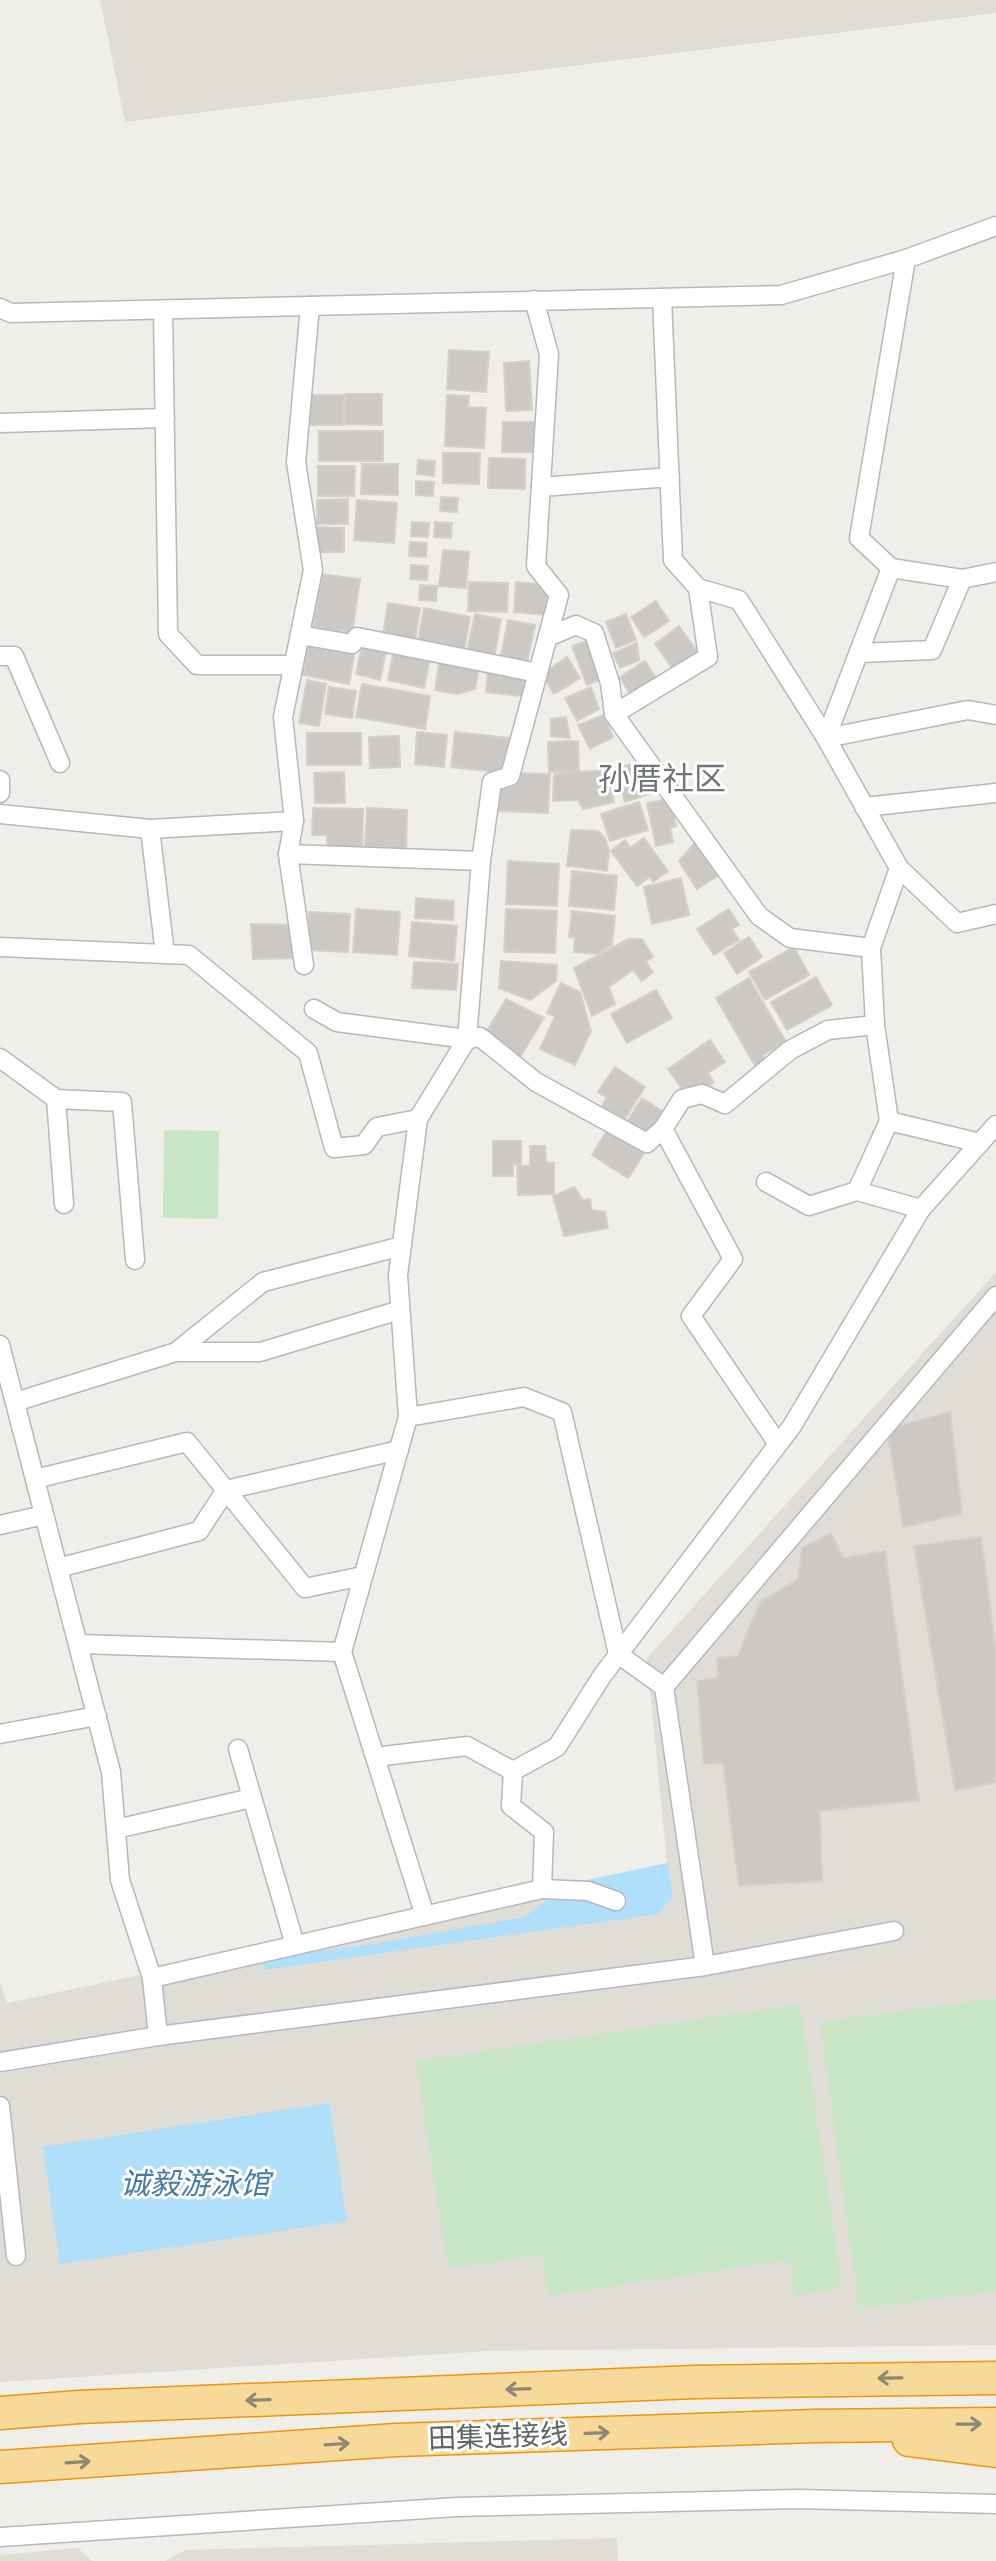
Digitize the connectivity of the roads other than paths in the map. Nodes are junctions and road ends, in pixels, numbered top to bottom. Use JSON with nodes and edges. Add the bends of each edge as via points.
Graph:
{"nodes":[{"id":1,"x":996,"y":226,"type":"edge"},
{"id":2,"x":906,"y":259,"type":"junction"},
{"id":3,"x":662,"y":298,"type":"junction"},
{"id":4,"x":534,"y":300,"type":"junction"},
{"id":5,"x":310,"y":306,"type":"junction"},
{"id":6,"x":0,"y":308,"type":"edge"},
{"id":7,"x":163,"y":310,"type":"junction"},
{"id":8,"x":165,"y":418,"type":"junction"},
{"id":9,"x":0,"y":423,"type":"edge"},
{"id":10,"x":670,"y":477,"type":"junction"},
{"id":11,"x":541,"y":487,"type":"junction"},
{"id":12,"x":891,"y":568,"type":"junction"},
{"id":13,"x":996,"y":572,"type":"edge"},
{"id":14,"x":962,"y":579,"type":"junction"},
{"id":15,"x":698,"y":588,"type":"junction"},
{"id":16,"x":300,"y":635,"type":"junction"},
{"id":17,"x":548,"y":637,"type":"junction"},
{"id":18,"x":859,"y":653,"type":"junction"},
{"id":19,"x":0,"y":656,"type":"edge"},
{"id":20,"x":293,"y":665,"type":"junction"},
{"id":21,"x":538,"y":673,"type":"junction"},
{"id":22,"x":614,"y":714,"type":"junction"},
{"id":23,"x":996,"y":715,"type":"edge"},
{"id":24,"x":826,"y":738,"type":"junction"},
{"id":25,"x":60,"y":763,"type":"dead end"},
{"id":26,"x":0,"y":780,"type":"edge"},
{"id":27,"x":0,"y":793,"type":"edge"},
{"id":28,"x":996,"y":793,"type":"edge"},
{"id":29,"x":864,"y":807,"type":"junction"},
{"id":30,"x":0,"y":814,"type":"edge"},
{"id":31,"x":294,"y":821,"type":"junction"},
{"id":32,"x":150,"y":829,"type":"junction"},
{"id":33,"x":288,"y":854,"type":"junction"},
{"id":34,"x":481,"y":861,"type":"junction"},
{"id":35,"x":899,"y":868,"type":"junction"},
{"id":36,"x":996,"y":914,"type":"edge"},
{"id":37,"x":0,"y":947,"type":"edge"},
{"id":38,"x":871,"y":948,"type":"junction"},
{"id":39,"x":165,"y":954,"type":"junction"},
{"id":40,"x":304,"y":965,"type":"dead end"},
{"id":41,"x":314,"y":1009,"type":"dead end"},
{"id":42,"x":875,"y":1025,"type":"junction"},
{"id":43,"x":467,"y":1039,"type":"junction"},
{"id":44,"x":0,"y":1058,"type":"edge"},
{"id":45,"x":56,"y":1099,"type":"junction"},
{"id":46,"x":418,"y":1119,"type":"junction"},
{"id":47,"x":889,"y":1121,"type":"junction"},
{"id":48,"x":996,"y":1125,"type":"edge"},
{"id":49,"x":663,"y":1129,"type":"junction"},
{"id":50,"x":980,"y":1143,"type":"junction"},
{"id":51,"x":766,"y":1182,"type":"dead end"},
{"id":52,"x":857,"y":1191,"type":"junction"},
{"id":53,"x":64,"y":1204,"type":"dead end"},
{"id":54,"x":921,"y":1209,"type":"junction"},
{"id":55,"x":402,"y":1246,"type":"junction"},
{"id":56,"x":135,"y":1260,"type":"dead end"},
{"id":57,"x":996,"y":1296,"type":"edge"},
{"id":58,"x":400,"y":1310,"type":"junction"},
{"id":59,"x":176,"y":1352,"type":"junction"},
{"id":60,"x":1,"y":1355,"type":"edge"},
{"id":61,"x":15,"y":1402,"type":"junction"},
{"id":62,"x":408,"y":1417,"type":"junction"},
{"id":63,"x":778,"y":1444,"type":"junction"},
{"id":64,"x":399,"y":1450,"type":"junction"},
{"id":65,"x":35,"y":1479,"type":"junction"},
{"id":66,"x":226,"y":1490,"type":"junction"},
{"id":67,"x":44,"y":1515,"type":"junction"},
{"id":68,"x":0,"y":1525,"type":"edge"},
{"id":69,"x":58,"y":1568,"type":"junction"},
{"id":70,"x":363,"y":1576,"type":"junction"},
{"id":71,"x":78,"y":1644,"type":"junction"},
{"id":72,"x":342,"y":1652,"type":"junction"},
{"id":73,"x":618,"y":1654,"type":"junction"},
{"id":74,"x":664,"y":1687,"type":"junction"},
{"id":75,"x":97,"y":1716,"type":"junction"},
{"id":76,"x":0,"y":1734,"type":"edge"},
{"id":77,"x":238,"y":1749,"type":"dead end"},
{"id":78,"x":375,"y":1757,"type":"junction"},
{"id":79,"x":513,"y":1771,"type":"junction"},
{"id":80,"x":252,"y":1798,"type":"junction"},
{"id":81,"x":116,"y":1829,"type":"junction"},
{"id":82,"x":542,"y":1889,"type":"junction"},
{"id":83,"x":616,"y":1901,"type":"dead end"},
{"id":84,"x":425,"y":1916,"type":"junction"},
{"id":85,"x":894,"y":1931,"type":"dead end"},
{"id":86,"x":295,"y":1945,"type":"junction"},
{"id":87,"x":705,"y":1966,"type":"junction"},
{"id":88,"x":152,"y":1978,"type":"junction"},
{"id":89,"x":158,"y":2036,"type":"junction"},
{"id":90,"x":0,"y":2062,"type":"edge"},
{"id":91,"x":0,"y":2106,"type":"edge"},
{"id":92,"x":16,"y":2256,"type":"dead end"},
{"id":93,"x":996,"y":2378,"type":"edge"},
{"id":94,"x":0,"y":2413,"type":"edge"},
{"id":95,"x":996,"y":2424,"type":"edge"},
{"id":96,"x":815,"y":2426,"type":"junction"},
{"id":97,"x":996,"y":2451,"type":"edge"},
{"id":98,"x":0,"y":2467,"type":"edge"},
{"id":99,"x":996,"y":2504,"type":"edge"},
{"id":100,"x":0,"y":2537,"type":"edge"}],
"edges":[{"from":1,"to":2,"type":"street"},
{"from":2,"to":3,"type":"street","via":[[781,295]]},
{"from":2,"to":12,"type":"street","via":[[859,538]]},
{"from":3,"to":4,"type":"street"},
{"from":3,"to":10,"type":"street"},
{"from":4,"to":5,"type":"street"},
{"from":4,"to":11,"type":"street","via":[[549,354]]},
{"from":5,"to":7,"type":"street"},
{"from":5,"to":16,"type":"street","via":[[296,462],[313,570]]},
{"from":6,"to":7,"type":"street","via":[[11,313]]},
{"from":7,"to":8,"type":"street"},
{"from":8,"to":9,"type":"street"},
{"from":8,"to":20,"type":"street","via":[[168,634],[197,665]]},
{"from":10,"to":11,"type":"street"},
{"from":10,"to":15,"type":"street","via":[[673,560]]},
{"from":11,"to":17,"type":"street","via":[[536,566],[559,595]]},
{"from":12,"to":14,"type":"street"},
{"from":12,"to":18,"type":"street"},
{"from":13,"to":14,"type":"street"},
{"from":14,"to":18,"type":"street","via":[[932,650]]},
{"from":15,"to":22,"type":"street","via":[[708,657]]},
{"from":15,"to":24,"type":"street","via":[[739,600]]},
{"from":16,"to":20,"type":"street"},
{"from":16,"to":21,"type":"street","via":[[352,644],[357,637]]},
{"from":17,"to":21,"type":"street"},
{"from":17,"to":22,"type":"street","via":[[576,625],[594,633]]},
{"from":18,"to":24,"type":"street"},
{"from":19,"to":25,"type":"street","via":[[14,656]]},
{"from":20,"to":31,"type":"street","via":[[283,717]]},
{"from":21,"to":34,"type":"street","via":[[510,776],[492,782]]},
{"from":22,"to":38,"type":"street","via":[[759,916],[790,938]]},
{"from":23,"to":24,"type":"street","via":[[968,710]]},
{"from":24,"to":29,"type":"street"},
{"from":26,"to":27,"type":"street"},
{"from":28,"to":29,"type":"street"},
{"from":29,"to":35,"type":"street"},
{"from":30,"to":32,"type":"street"},
{"from":31,"to":32,"type":"street"},
{"from":31,"to":33,"type":"street"},
{"from":32,"to":39,"type":"street"},
{"from":33,"to":34,"type":"street"},
{"from":33,"to":40,"type":"street"},
{"from":34,"to":43,"type":"street"},
{"from":35,"to":36,"type":"street","via":[[957,923]]},
{"from":35,"to":38,"type":"street"},
{"from":37,"to":39,"type":"street"},
{"from":38,"to":42,"type":"street"},
{"from":39,"to":46,"type":"street","via":[[189,955],[308,1053],[334,1148],[364,1145],[377,1127]]},
{"from":41,"to":43,"type":"street","via":[[337,1022]]},
{"from":42,"to":47,"type":"street"},
{"from":42,"to":49,"type":"street","via":[[828,1030],[790,1050],[725,1104],[702,1094],[682,1099]]},
{"from":43,"to":46,"type":"street"},
{"from":43,"to":49,"type":"street","via":[[480,1037],[536,1082],[647,1143]]},
{"from":44,"to":45,"type":"street"},
{"from":45,"to":53,"type":"street"},
{"from":45,"to":56,"type":"street","via":[[122,1102]]},
{"from":46,"to":55,"type":"street"},
{"from":47,"to":50,"type":"street"},
{"from":47,"to":52,"type":"street"},
{"from":48,"to":50,"type":"street"},
{"from":49,"to":63,"type":"street","via":[[733,1259],[691,1316]]},
{"from":50,"to":54,"type":"street"},
{"from":51,"to":52,"type":"street","via":[[809,1206]]},
{"from":52,"to":54,"type":"street"},
{"from":54,"to":63,"type":"street"},
{"from":55,"to":58,"type":"street"},
{"from":55,"to":59,"type":"street","via":[[263,1282]]},
{"from":57,"to":74,"type":"street"},
{"from":58,"to":59,"type":"street","via":[[260,1352]]},
{"from":58,"to":62,"type":"street"},
{"from":59,"to":61,"type":"street"},
{"from":60,"to":61,"type":"street"},
{"from":61,"to":65,"type":"street"},
{"from":62,"to":64,"type":"street"},
{"from":62,"to":73,"type":"street","via":[[524,1397],[562,1412]]},
{"from":63,"to":73,"type":"street"},
{"from":64,"to":66,"type":"street"},
{"from":64,"to":70,"type":"street"},
{"from":65,"to":66,"type":"street","via":[[187,1442]]},
{"from":65,"to":67,"type":"street"},
{"from":66,"to":69,"type":"street","via":[[199,1531]]},
{"from":66,"to":70,"type":"street","via":[[305,1588]]},
{"from":67,"to":68,"type":"street"},
{"from":67,"to":69,"type":"street"},
{"from":69,"to":71,"type":"street"},
{"from":70,"to":72,"type":"street"},
{"from":71,"to":72,"type":"street"},
{"from":71,"to":75,"type":"street"},
{"from":72,"to":78,"type":"street"},
{"from":73,"to":74,"type":"street"},
{"from":73,"to":79,"type":"street","via":[[557,1747]]},
{"from":74,"to":87,"type":"street"},
{"from":75,"to":76,"type":"street"},
{"from":75,"to":81,"type":"street","via":[[111,1772]]},
{"from":77,"to":80,"type":"street"},
{"from":78,"to":79,"type":"street","via":[[467,1746]]},
{"from":78,"to":84,"type":"street"},
{"from":79,"to":82,"type":"street","via":[[511,1806],[544,1832]]},
{"from":80,"to":81,"type":"street"},
{"from":80,"to":86,"type":"street"},
{"from":81,"to":88,"type":"street","via":[[120,1880]]},
{"from":82,"to":83,"type":"street","via":[[588,1891]]},
{"from":82,"to":84,"type":"street"},
{"from":84,"to":86,"type":"street"},
{"from":85,"to":87,"type":"street"},
{"from":86,"to":88,"type":"street"},
{"from":87,"to":89,"type":"street"},
{"from":88,"to":89,"type":"street"},
{"from":89,"to":90,"type":"street"},
{"from":91,"to":92,"type":"street"},
{"from":93,"to":94,"type":"highway","name":"田集连接线","one_way":true,"via":[[695,2382]]},
{"from":96,"to":95,"type":"highway","name":"田集连接线","one_way":true},
{"from":96,"to":97,"type":"highway"},
{"from":98,"to":96,"type":"highway","name":"田集连接线","one_way":true,"via":[[396,2440]]},
{"from":99,"to":100,"type":"street","via":[[799,2499],[457,2507]]}]}
